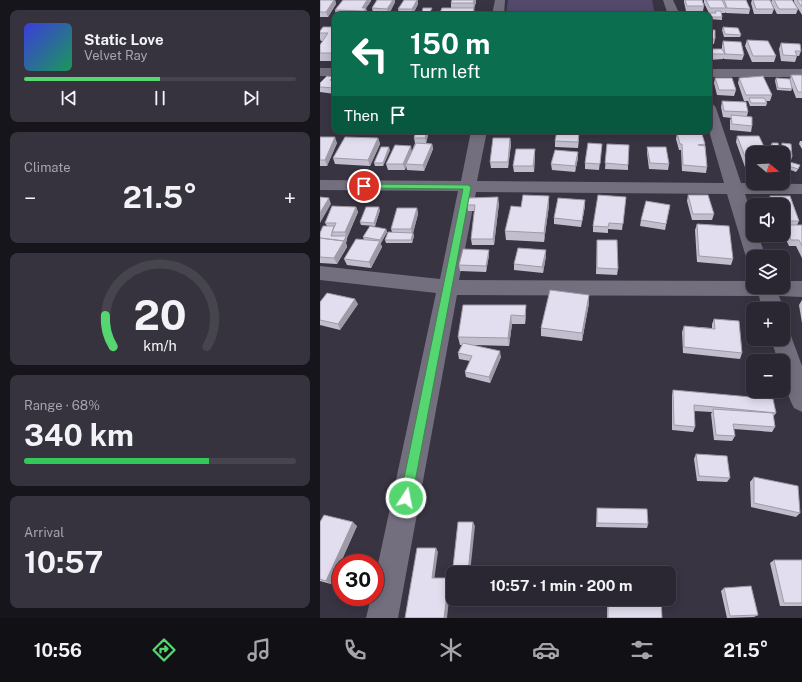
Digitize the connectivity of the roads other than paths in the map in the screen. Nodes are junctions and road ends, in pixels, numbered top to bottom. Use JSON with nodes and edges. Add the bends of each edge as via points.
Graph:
{"nodes":[{"id":1,"x":500,"y":0,"type":"edge"},
{"id":2,"x":668,"y":0,"type":"edge"},
{"id":3,"x":498,"y":12,"type":"edge"},
{"id":4,"x":673,"y":12,"type":"edge"},
{"id":5,"x":320,"y":72,"type":"edge"},
{"id":6,"x":332,"y":72,"type":"edge"},
{"id":7,"x":712,"y":73,"type":"edge"},
{"id":8,"x":802,"y":73,"type":"edge"},
{"id":9,"x":712,"y":118,"type":"edge"},
{"id":10,"x":478,"y":134,"type":"edge"},
{"id":11,"x":320,"y":185,"type":"edge"},
{"id":12,"x":468,"y":187,"type":"junction"},
{"id":13,"x":734,"y":189,"type":"junction"},
{"id":14,"x":802,"y":189,"type":"edge"},
{"id":15,"x":754,"y":250,"type":"edge"},
{"id":16,"x":320,"y":273,"type":"edge"},
{"id":17,"x":447,"y":287,"type":"junction"},
{"id":18,"x":746,"y":288,"type":"edge"},
{"id":19,"x":790,"y":289,"type":"edge"},
{"id":20,"x":802,"y":289,"type":"edge"},
{"id":21,"x":784,"y":346,"type":"edge"},
{"id":22,"x":802,"y":401,"type":"edge"},
{"id":23,"x":382,"y":618,"type":"edge"}],
"edges":[{"from":1,"to":3,"type":"street"},
{"from":2,"to":4,"type":"street"},
{"from":5,"to":6,"type":"street"},
{"from":7,"to":8,"type":"street"},
{"from":9,"to":13,"type":"street"},
{"from":10,"to":12,"type":"street"},
{"from":11,"to":12,"type":"street"},
{"from":12,"to":13,"type":"street"},
{"from":12,"to":17,"type":"street"},
{"from":13,"to":14,"type":"street"},
{"from":13,"to":15,"type":"street"},
{"from":16,"to":17,"type":"street"},
{"from":17,"to":18,"type":"street"},
{"from":17,"to":23,"type":"street"},
{"from":19,"to":20,"type":"street"},
{"from":21,"to":22,"type":"street"}]}
